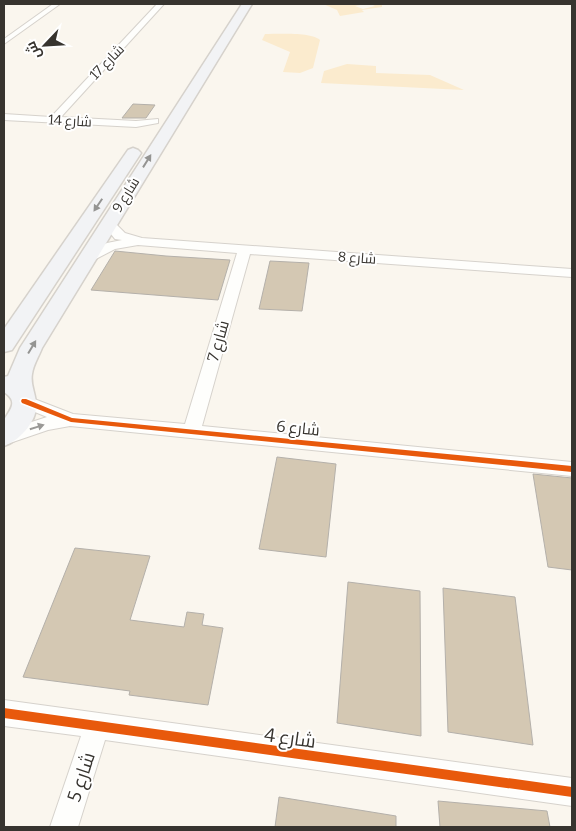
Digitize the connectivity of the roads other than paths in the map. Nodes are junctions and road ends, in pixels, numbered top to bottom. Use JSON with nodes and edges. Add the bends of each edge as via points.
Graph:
{"nodes":[{"id":1,"x":57,"y":4,"type":"edge"},
{"id":2,"x":161,"y":4,"type":"edge"},
{"id":3,"x":247,"y":4,"type":"edge"},
{"id":4,"x":231,"y":9,"type":"edge"},
{"id":5,"x":230,"y":30,"type":"junction"},
{"id":6,"x":4,"y":42,"type":"edge"},
{"id":7,"x":4,"y":117,"type":"edge"},
{"id":8,"x":53,"y":120,"type":"junction"},
{"id":9,"x":150,"y":121,"type":"joint"},
{"id":10,"x":108,"y":224,"type":"junction"},
{"id":11,"x":141,"y":242,"type":"junction"},
{"id":12,"x":244,"y":250,"type":"junction"},
{"id":13,"x":87,"y":258,"type":"junction"},
{"id":14,"x":572,"y":273,"type":"edge"},
{"id":15,"x":4,"y":346,"type":"edge"},
{"id":16,"x":16,"y":392,"type":"edge"},
{"id":17,"x":70,"y":420,"type":"junction"},
{"id":18,"x":192,"y":431,"type":"junction"},
{"id":19,"x":4,"y":437,"type":"edge"},
{"id":20,"x":572,"y":469,"type":"edge"},
{"id":21,"x":4,"y":713,"type":"edge"},
{"id":22,"x":97,"y":726,"type":"junction"},
{"id":23,"x":572,"y":792,"type":"edge"},
{"id":24,"x":64,"y":827,"type":"edge"}],
"edges":[{"from":1,"to":6,"type":"street"},
{"from":2,"to":8,"type":"street","name":"شارع 17"},
{"from":3,"to":5,"type":"street","name":"شارع 9"},
{"from":4,"to":5,"type":"street","via":[[226,27]]},
{"from":10,"to":5,"type":"street","name":"شارع 9","one_way":true},
{"from":7,"to":8,"type":"street","name":"شارع 14"},
{"from":8,"to":9,"type":"street","name":"شارع 14"},
{"from":9,"to":15,"type":"street","name":"شارع 9","one_way":true},
{"from":10,"to":11,"type":"street","name":"شارع 8","via":[[120,236]]},
{"from":10,"to":13,"type":"street","name":"شارع 9"},
{"from":11,"to":12,"type":"street","name":"شارع 8"},
{"from":11,"to":13,"type":"street","name":"شارع 8","via":[[112,246]]},
{"from":12,"to":14,"type":"street","name":"شارع 8"},
{"from":12,"to":18,"type":"street","name":"شارع 7"},
{"from":16,"to":13,"type":"street","name":"شارع 9","one_way":true,"via":[[26,357]]},
{"from":16,"to":17,"type":"street","name":"شارع 6"},
{"from":16,"to":19,"type":"street","name":"شارع 9","via":[[23,414]]},
{"from":17,"to":18,"type":"street","name":"شارع 6"},
{"from":19,"to":17,"type":"street","name":"شارع 6","one_way":true},
{"from":18,"to":20,"type":"street","name":"شارع 6"},
{"from":21,"to":22,"type":"street","name":"شارع 4"},
{"from":22,"to":23,"type":"street","name":"شارع 4"},
{"from":22,"to":24,"type":"street","name":"شارع 5"}]}
